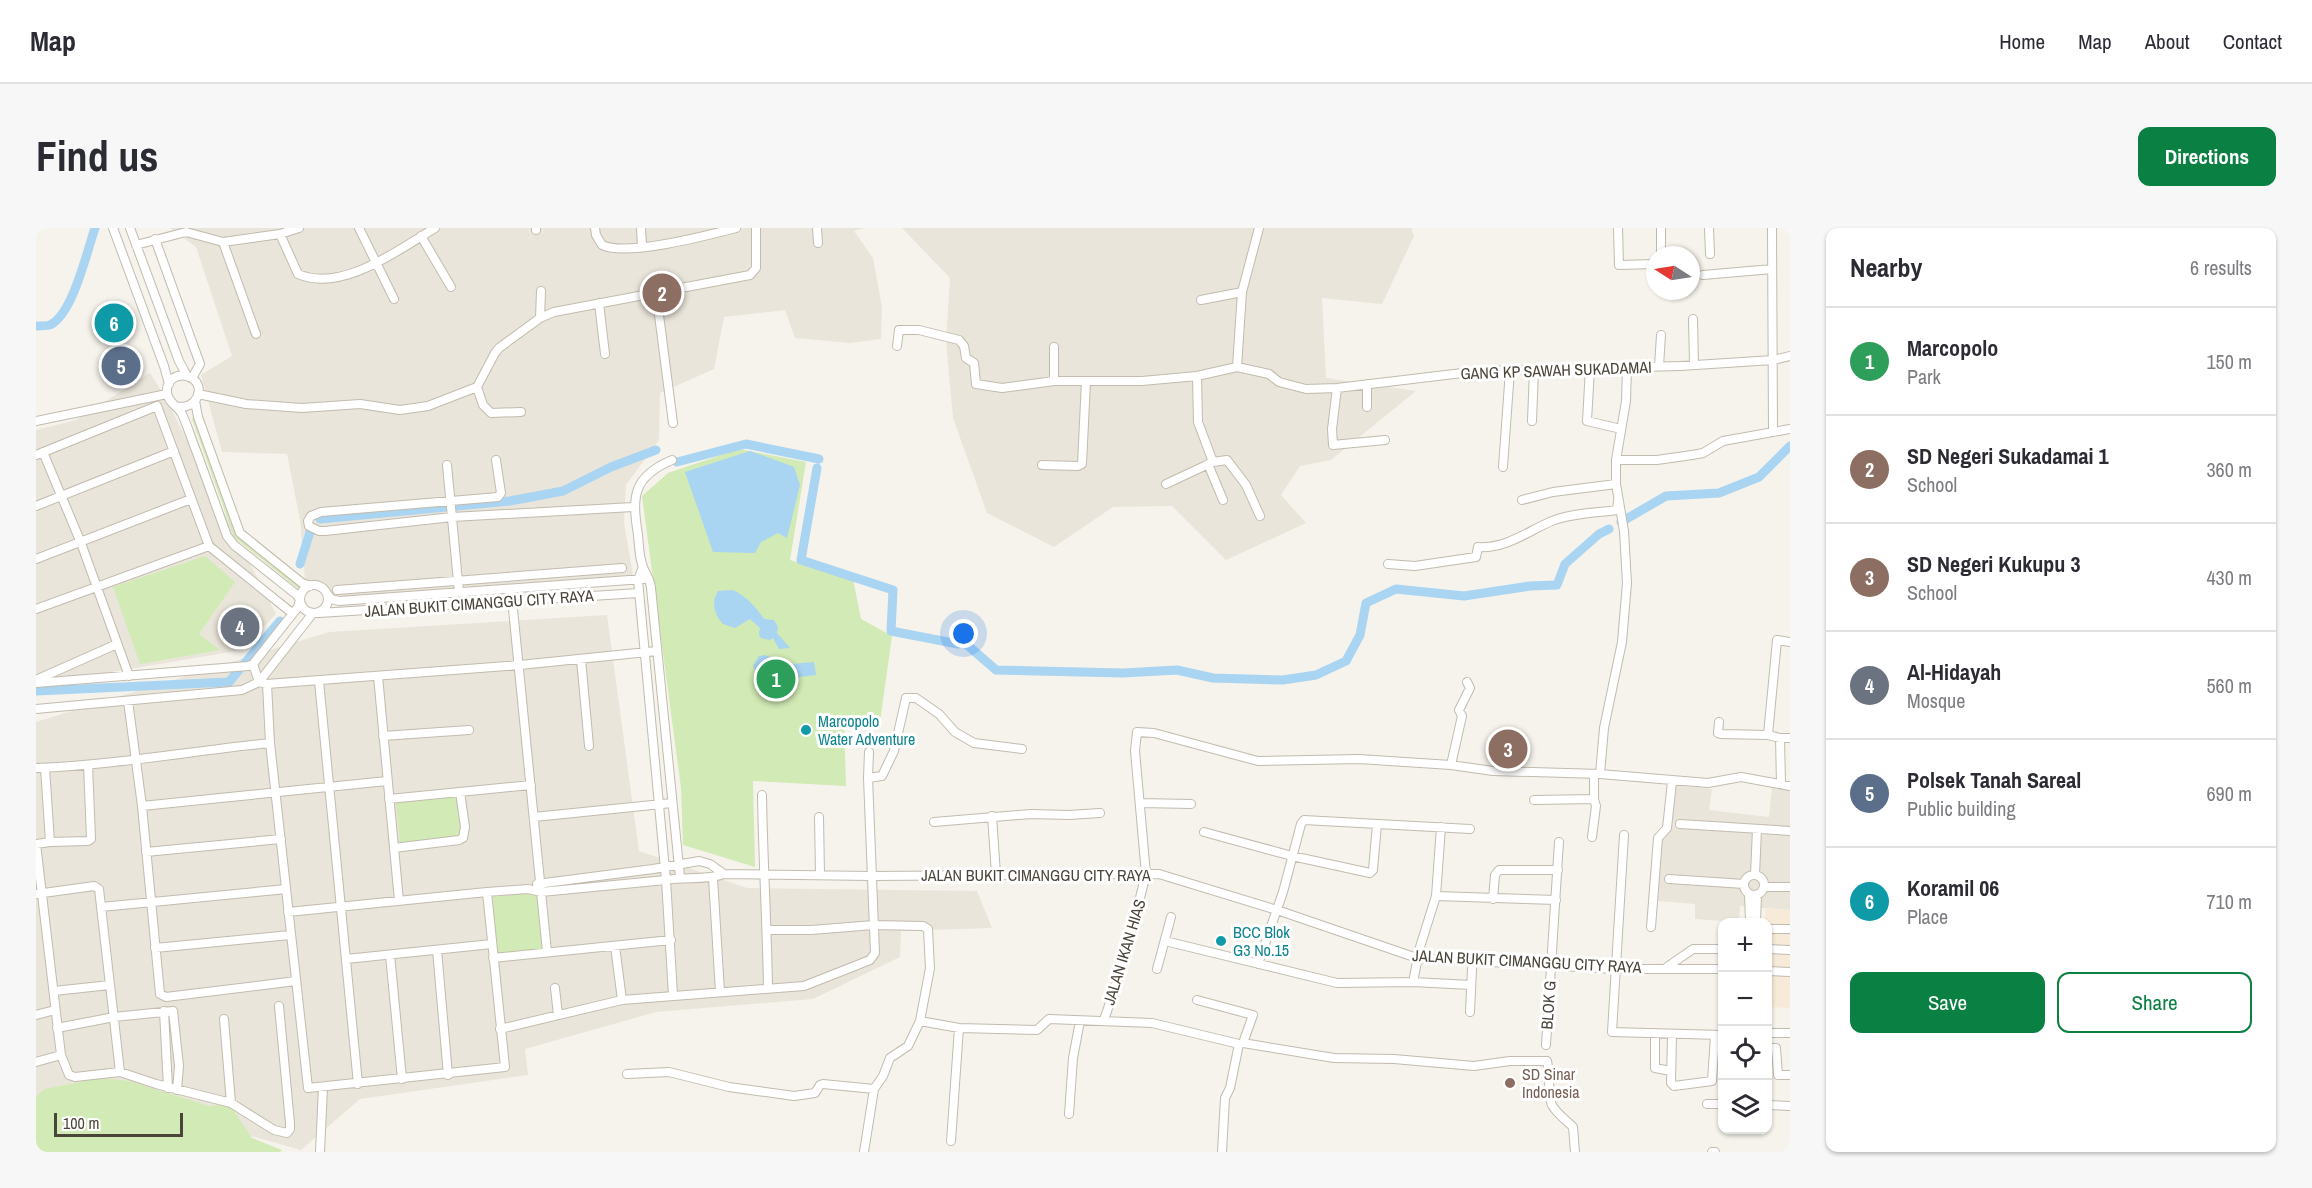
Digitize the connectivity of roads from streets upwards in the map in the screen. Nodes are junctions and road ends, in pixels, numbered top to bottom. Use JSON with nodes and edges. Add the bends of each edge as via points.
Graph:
{"nodes":[{"id":1,"x":113,"y":228,"type":"edge"},
{"id":2,"x":130,"y":228,"type":"edge"},
{"id":3,"x":299,"y":228,"type":"edge"},
{"id":4,"x":359,"y":228,"type":"edge"},
{"id":5,"x":435,"y":228,"type":"edge"},
{"id":6,"x":595,"y":228,"type":"edge"},
{"id":7,"x":641,"y":228,"type":"edge"},
{"id":8,"x":736,"y":228,"type":"edge"},
{"id":9,"x":756,"y":228,"type":"edge"},
{"id":10,"x":817,"y":228,"type":"edge"},
{"id":11,"x":1259,"y":228,"type":"edge"},
{"id":12,"x":1618,"y":228,"type":"edge"},
{"id":13,"x":1661,"y":228,"type":"edge"},
{"id":14,"x":1709,"y":228,"type":"edge"},
{"id":15,"x":1772,"y":228,"type":"edge"},
{"id":16,"x":696,"y":233,"type":"edge"},
{"id":17,"x":280,"y":234,"type":"junction"},
{"id":18,"x":422,"y":236,"type":"junction"},
{"id":19,"x":155,"y":239,"type":"junction"},
{"id":20,"x":223,"y":242,"type":"junction"},
{"id":21,"x":818,"y":243,"type":"dead end"},
{"id":22,"x":136,"y":244,"type":"junction"},
{"id":23,"x":642,"y":246,"type":"junction"},
{"id":24,"x":1661,"y":246,"type":"edge"},
{"id":25,"x":1710,"y":254,"type":"dead end"},
{"id":26,"x":375,"y":262,"type":"junction"},
{"id":27,"x":1646,"y":264,"type":"edge"},
{"id":28,"x":1772,"y":269,"type":"junction"},
{"id":29,"x":1703,"y":276,"type":"dead end"},
{"id":30,"x":451,"y":286,"type":"dead end"},
{"id":31,"x":541,"y":291,"type":"dead end"},
{"id":32,"x":656,"y":292,"type":"junction"},
{"id":33,"x":1242,"y":292,"type":"junction"},
{"id":34,"x":394,"y":299,"type":"dead end"},
{"id":35,"x":1201,"y":300,"type":"dead end"},
{"id":36,"x":602,"y":302,"type":"junction"},
{"id":37,"x":540,"y":318,"type":"junction"},
{"id":38,"x":1693,"y":319,"type":"dead end"},
{"id":39,"x":256,"y":334,"type":"dead end"},
{"id":40,"x":1661,"y":335,"type":"dead end"},
{"id":41,"x":897,"y":346,"type":"dead end"},
{"id":42,"x":1054,"y":348,"type":"dead end"},
{"id":43,"x":607,"y":353,"type":"dead end"},
{"id":44,"x":1790,"y":357,"type":"edge"},
{"id":45,"x":1773,"y":360,"type":"junction"},
{"id":46,"x":1694,"y":365,"type":"junction"},
{"id":47,"x":1659,"y":366,"type":"junction"},
{"id":48,"x":1237,"y":367,"type":"junction"},
{"id":49,"x":1627,"y":367,"type":"junction"},
{"id":50,"x":1590,"y":368,"type":"junction"},
{"id":51,"x":1510,"y":370,"type":"junction"},
{"id":52,"x":1534,"y":370,"type":"junction"},
{"id":53,"x":1197,"y":376,"type":"junction"},
{"id":54,"x":190,"y":377,"type":"junction"},
{"id":55,"x":1054,"y":381,"type":"junction"},
{"id":56,"x":1086,"y":381,"type":"junction"},
{"id":57,"x":169,"y":384,"type":"junction"},
{"id":58,"x":1367,"y":384,"type":"junction"},
{"id":59,"x":477,"y":387,"type":"junction"},
{"id":60,"x":1337,"y":388,"type":"junction"},
{"id":61,"x":167,"y":394,"type":"junction"},
{"id":62,"x":197,"y":398,"type":"junction"},
{"id":63,"x":176,"y":406,"type":"junction"},
{"id":64,"x":1367,"y":406,"type":"dead end"},
{"id":65,"x":521,"y":412,"type":"dead end"},
{"id":66,"x":36,"y":421,"type":"edge"},
{"id":67,"x":1532,"y":421,"type":"dead end"},
{"id":68,"x":674,"y":423,"type":"dead end"},
{"id":69,"x":1621,"y":429,"type":"junction"},
{"id":70,"x":1790,"y":429,"type":"edge"},
{"id":71,"x":1773,"y":432,"type":"junction"},
{"id":72,"x":1385,"y":440,"type":"dead end"},
{"id":73,"x":174,"y":451,"type":"junction"},
{"id":74,"x":39,"y":453,"type":"edge"},
{"id":75,"x":496,"y":460,"type":"dead end"},
{"id":76,"x":672,"y":460,"type":"dead end"},
{"id":77,"x":1616,"y":460,"type":"junction"},
{"id":78,"x":1210,"y":463,"type":"junction"},
{"id":79,"x":447,"y":465,"type":"dead end"},
{"id":80,"x":1042,"y":465,"type":"dead end"},
{"id":81,"x":1503,"y":467,"type":"dead end"},
{"id":82,"x":1167,"y":484,"type":"dead end"},
{"id":83,"x":1616,"y":484,"type":"junction"},
{"id":84,"x":1618,"y":494,"type":"junction"},
{"id":85,"x":62,"y":495,"type":"junction"},
{"id":86,"x":191,"y":499,"type":"junction"},
{"id":87,"x":1223,"y":500,"type":"dead end"},
{"id":88,"x":1522,"y":500,"type":"dead end"},
{"id":89,"x":450,"y":502,"type":"junction"},
{"id":90,"x":36,"y":506,"type":"edge"},
{"id":91,"x":633,"y":507,"type":"junction"},
{"id":92,"x":452,"y":515,"type":"junction"},
{"id":93,"x":1260,"y":516,"type":"dead end"},
{"id":94,"x":81,"y":543,"type":"junction"},
{"id":95,"x":209,"y":546,"type":"junction"},
{"id":96,"x":36,"y":559,"type":"edge"},
{"id":97,"x":1388,"y":564,"type":"dead end"},
{"id":98,"x":643,"y":567,"type":"junction"},
{"id":99,"x":622,"y":568,"type":"dead end"},
{"id":100,"x":650,"y":578,"type":"junction"},
{"id":101,"x":458,"y":580,"type":"junction"},
{"id":102,"x":638,"y":580,"type":"junction"},
{"id":103,"x":309,"y":586,"type":"junction"},
{"id":104,"x":97,"y":588,"type":"junction"},
{"id":105,"x":511,"y":589,"type":"junction"},
{"id":106,"x":337,"y":590,"type":"dead end"},
{"id":107,"x":459,"y":592,"type":"junction"},
{"id":108,"x":639,"y":593,"type":"junction"},
{"id":109,"x":328,"y":595,"type":"junction"},
{"id":110,"x":300,"y":600,"type":"junction"},
{"id":111,"x":513,"y":602,"type":"junction"},
{"id":112,"x":36,"y":609,"type":"edge"},
{"id":113,"x":316,"y":613,"type":"junction"},
{"id":114,"x":292,"y":614,"type":"junction"},
{"id":115,"x":1790,"y":642,"type":"edge"},
{"id":116,"x":117,"y":644,"type":"junction"},
{"id":117,"x":657,"y":651,"type":"junction"},
{"id":118,"x":645,"y":652,"type":"junction"},
{"id":119,"x":581,"y":659,"type":"junction"},
{"id":120,"x":246,"y":665,"type":"junction"},
{"id":121,"x":520,"y":665,"type":"junction"},
{"id":122,"x":129,"y":676,"type":"junction"},
{"id":123,"x":378,"y":676,"type":"junction"},
{"id":124,"x":319,"y":681,"type":"junction"},
{"id":125,"x":36,"y":682,"type":"edge"},
{"id":126,"x":1467,"y":682,"type":"dead end"},
{"id":127,"x":263,"y":683,"type":"junction"},
{"id":128,"x":129,"y":701,"type":"junction"},
{"id":129,"x":36,"y":709,"type":"edge"},
{"id":130,"x":1719,"y":722,"type":"dead end"},
{"id":131,"x":469,"y":730,"type":"dead end"},
{"id":132,"x":1768,"y":735,"type":"junction"},
{"id":133,"x":383,"y":736,"type":"junction"},
{"id":134,"x":1785,"y":738,"type":"edge"},
{"id":135,"x":270,"y":743,"type":"junction"},
{"id":136,"x":589,"y":746,"type":"dead end"},
{"id":137,"x":1022,"y":750,"type":"dead end"},
{"id":138,"x":869,"y":752,"type":"dead end"},
{"id":139,"x":136,"y":759,"type":"junction"},
{"id":140,"x":88,"y":765,"type":"junction"},
{"id":141,"x":1451,"y":765,"type":"junction"},
{"id":142,"x":41,"y":768,"type":"edge"},
{"id":143,"x":1597,"y":775,"type":"junction"},
{"id":144,"x":867,"y":778,"type":"junction"},
{"id":145,"x":387,"y":781,"type":"junction"},
{"id":146,"x":1672,"y":782,"type":"junction"},
{"id":147,"x":531,"y":785,"type":"junction"},
{"id":148,"x":1785,"y":785,"type":"edge"},
{"id":149,"x":330,"y":787,"type":"junction"},
{"id":150,"x":277,"y":792,"type":"junction"},
{"id":151,"x":460,"y":792,"type":"junction"},
{"id":152,"x":762,"y":795,"type":"dead end"},
{"id":153,"x":389,"y":799,"type":"junction"},
{"id":154,"x":1594,"y":799,"type":"junction"},
{"id":155,"x":1534,"y":800,"type":"dead end"},
{"id":156,"x":672,"y":802,"type":"junction"},
{"id":157,"x":1140,"y":803,"type":"junction"},
{"id":158,"x":658,"y":804,"type":"junction"},
{"id":159,"x":1191,"y":804,"type":"dead end"},
{"id":160,"x":142,"y":806,"type":"junction"},
{"id":161,"x":1100,"y":813,"type":"dead end"},
{"id":162,"x":992,"y":816,"type":"junction"},
{"id":163,"x":534,"y":817,"type":"junction"},
{"id":164,"x":819,"y":817,"type":"dead end"},
{"id":165,"x":934,"y":822,"type":"dead end"},
{"id":166,"x":1377,"y":824,"type":"junction"},
{"id":167,"x":1680,"y":824,"type":"dead end"},
{"id":168,"x":1441,"y":827,"type":"junction"},
{"id":169,"x":1470,"y":829,"type":"dead end"},
{"id":170,"x":1757,"y":829,"type":"junction"},
{"id":171,"x":1790,"y":831,"type":"edge"},
{"id":172,"x":1204,"y":832,"type":"dead end"},
{"id":173,"x":1624,"y":835,"type":"dead end"},
{"id":174,"x":1592,"y":837,"type":"dead end"},
{"id":175,"x":281,"y":839,"type":"junction"},
{"id":176,"x":50,"y":842,"type":"junction"},
{"id":177,"x":1559,"y":842,"type":"dead end"},
{"id":178,"x":36,"y":844,"type":"edge"},
{"id":179,"x":394,"y":848,"type":"junction"},
{"id":180,"x":146,"y":852,"type":"junction"},
{"id":181,"x":1292,"y":855,"type":"junction"},
{"id":182,"x":678,"y":863,"type":"junction"},
{"id":183,"x":665,"y":866,"type":"junction"},
{"id":184,"x":1558,"y":870,"type":"junction"},
{"id":185,"x":724,"y":874,"type":"junction"},
{"id":186,"x":763,"y":874,"type":"junction"},
{"id":187,"x":820,"y":874,"type":"junction"},
{"id":188,"x":996,"y":874,"type":"junction"},
{"id":189,"x":1146,"y":874,"type":"junction"},
{"id":190,"x":1755,"y":875,"type":"junction"},
{"id":191,"x":872,"y":876,"type":"junction"},
{"id":192,"x":680,"y":877,"type":"junction"},
{"id":193,"x":713,"y":878,"type":"junction"},
{"id":194,"x":1669,"y":879,"type":"dead end"},
{"id":195,"x":666,"y":880,"type":"junction"},
{"id":196,"x":1744,"y":884,"type":"junction"},
{"id":197,"x":1764,"y":887,"type":"junction"},
{"id":198,"x":1790,"y":887,"type":"edge"},
{"id":199,"x":541,"y":888,"type":"junction"},
{"id":200,"x":286,"y":889,"type":"junction"},
{"id":201,"x":487,"y":892,"type":"junction"},
{"id":202,"x":39,"y":893,"type":"edge"},
{"id":203,"x":1753,"y":894,"type":"junction"},
{"id":204,"x":1436,"y":896,"type":"junction"},
{"id":205,"x":1493,"y":899,"type":"junction"},
{"id":206,"x":1556,"y":900,"type":"junction"},
{"id":207,"x":399,"y":901,"type":"junction"},
{"id":208,"x":151,"y":902,"type":"junction"},
{"id":209,"x":101,"y":907,"type":"junction"},
{"id":210,"x":341,"y":907,"type":"junction"},
{"id":211,"x":1277,"y":910,"type":"junction"},
{"id":212,"x":288,"y":912,"type":"junction"},
{"id":213,"x":1171,"y":918,"type":"dead end"},
{"id":214,"x":1750,"y":918,"type":"edge"},
{"id":215,"x":1756,"y":918,"type":"edge"},
{"id":216,"x":874,"y":925,"type":"junction"},
{"id":217,"x":1651,"y":927,"type":"dead end"},
{"id":218,"x":1772,"y":929,"type":"edge"},
{"id":219,"x":1790,"y":929,"type":"edge"},
{"id":220,"x":767,"y":930,"type":"junction"},
{"id":221,"x":290,"y":935,"type":"junction"},
{"id":222,"x":671,"y":940,"type":"junction"},
{"id":223,"x":1165,"y":940,"type":"junction"},
{"id":224,"x":492,"y":944,"type":"junction"},
{"id":225,"x":615,"y":946,"type":"junction"},
{"id":226,"x":155,"y":948,"type":"junction"},
{"id":227,"x":1718,"y":949,"type":"edge"},
{"id":228,"x":1772,"y":949,"type":"edge"},
{"id":229,"x":437,"y":950,"type":"junction"},
{"id":230,"x":1790,"y":950,"type":"edge"},
{"id":231,"x":547,"y":952,"type":"junction"},
{"id":232,"x":390,"y":955,"type":"junction"},
{"id":233,"x":346,"y":958,"type":"junction"},
{"id":234,"x":493,"y":958,"type":"junction"},
{"id":235,"x":1417,"y":958,"type":"junction"},
{"id":236,"x":1258,"y":964,"type":"junction"},
{"id":237,"x":1551,"y":965,"type":"junction"},
{"id":238,"x":1667,"y":967,"type":"junction"},
{"id":239,"x":1157,"y":969,"type":"dead end"},
{"id":240,"x":1472,"y":969,"type":"dead end"},
{"id":241,"x":1616,"y":969,"type":"junction"},
{"id":242,"x":1718,"y":969,"type":"edge"},
{"id":243,"x":1772,"y":971,"type":"edge"},
{"id":244,"x":1790,"y":972,"type":"edge"},
{"id":245,"x":296,"y":981,"type":"junction"},
{"id":246,"x":1413,"y":982,"type":"junction"},
{"id":247,"x":110,"y":985,"type":"junction"},
{"id":248,"x":1471,"y":985,"type":"junction"},
{"id":249,"x":555,"y":988,"type":"dead end"},
{"id":250,"x":768,"y":988,"type":"junction"},
{"id":251,"x":54,"y":991,"type":"junction"},
{"id":252,"x":720,"y":992,"type":"junction"},
{"id":253,"x":673,"y":995,"type":"junction"},
{"id":254,"x":622,"y":1000,"type":"junction"},
{"id":255,"x":1197,"y":1000,"type":"dead end"},
{"id":256,"x":279,"y":1006,"type":"dead end"},
{"id":257,"x":56,"y":1010,"type":"junction"},
{"id":258,"x":1470,"y":1012,"type":"dead end"},
{"id":259,"x":36,"y":1015,"type":"edge"},
{"id":260,"x":558,"y":1015,"type":"junction"},
{"id":261,"x":114,"y":1017,"type":"junction"},
{"id":262,"x":224,"y":1018,"type":"dead end"},
{"id":263,"x":1104,"y":1020,"type":"junction"},
{"id":264,"x":920,"y":1021,"type":"junction"},
{"id":265,"x":1080,"y":1021,"type":"junction"},
{"id":266,"x":57,"y":1028,"type":"junction"},
{"id":267,"x":959,"y":1028,"type":"junction"},
{"id":268,"x":500,"y":1029,"type":"junction"},
{"id":269,"x":1655,"y":1033,"type":"junction"},
{"id":270,"x":1772,"y":1033,"type":"edge"},
{"id":271,"x":1790,"y":1033,"type":"edge"},
{"id":272,"x":1672,"y":1034,"type":"junction"},
{"id":273,"x":1718,"y":1035,"type":"edge"},
{"id":274,"x":1241,"y":1043,"type":"junction"},
{"id":275,"x":1546,"y":1045,"type":"dead end"},
{"id":276,"x":1772,"y":1048,"type":"edge"},
{"id":277,"x":61,"y":1055,"type":"junction"},
{"id":278,"x":1718,"y":1055,"type":"edge"},
{"id":279,"x":36,"y":1062,"type":"edge"},
{"id":280,"x":1671,"y":1071,"type":"junction"},
{"id":281,"x":120,"y":1072,"type":"junction"},
{"id":282,"x":627,"y":1074,"type":"dead end"},
{"id":283,"x":448,"y":1075,"type":"junction"},
{"id":284,"x":1790,"y":1075,"type":"edge"},
{"id":285,"x":402,"y":1079,"type":"junction"},
{"id":286,"x":358,"y":1084,"type":"junction"},
{"id":287,"x":323,"y":1087,"type":"junction"},
{"id":288,"x":173,"y":1089,"type":"junction"},
{"id":289,"x":874,"y":1089,"type":"junction"},
{"id":290,"x":231,"y":1102,"type":"junction"},
{"id":291,"x":1707,"y":1104,"type":"dead end"},
{"id":292,"x":1718,"y":1104,"type":"edge"},
{"id":293,"x":1772,"y":1105,"type":"edge"},
{"id":294,"x":1790,"y":1106,"type":"edge"},
{"id":295,"x":1069,"y":1114,"type":"dead end"},
{"id":296,"x":951,"y":1141,"type":"dead end"},
{"id":297,"x":320,"y":1152,"type":"edge"},
{"id":298,"x":864,"y":1152,"type":"edge"},
{"id":299,"x":1222,"y":1152,"type":"edge"},
{"id":300,"x":1575,"y":1152,"type":"edge"}],
"edges":[{"from":1,"to":57,"type":"street"},
{"from":2,"to":22,"type":"street"},
{"from":3,"to":17,"type":"street"},
{"from":4,"to":26,"type":"street"},
{"from":5,"to":18,"type":"street"},
{"from":6,"to":23,"type":"street","via":[[598,242],[606,248]]},
{"from":7,"to":23,"type":"street"},
{"from":8,"to":16,"type":"street"},
{"from":9,"to":32,"type":"street","via":[[756,268],[750,275]]},
{"from":10,"to":21,"type":"street"},
{"from":11,"to":33,"type":"street"},
{"from":12,"to":27,"type":"street","via":[[1619,265]]},
{"from":13,"to":24,"type":"street"},
{"from":14,"to":25,"type":"street"},
{"from":15,"to":28,"type":"street"},
{"from":16,"to":23,"type":"street"},
{"from":17,"to":20,"type":"street"},
{"from":17,"to":26,"type":"street","via":[[294,270],[303,276],[344,277]]},
{"from":18,"to":26,"type":"street"},
{"from":18,"to":30,"type":"street"},
{"from":19,"to":20,"type":"street","via":[[186,232]]},
{"from":19,"to":22,"type":"street"},
{"from":19,"to":54,"type":"street","via":[[200,364]]},
{"from":20,"to":39,"type":"street"},
{"from":22,"to":54,"type":"street","via":[[179,361]]},
{"from":26,"to":34,"type":"street"},
{"from":28,"to":29,"type":"street"},
{"from":28,"to":45,"type":"street"},
{"from":31,"to":37,"type":"street"},
{"from":32,"to":36,"type":"street"},
{"from":32,"to":68,"type":"street"},
{"from":33,"to":35,"type":"street"},
{"from":33,"to":48,"type":"street"},
{"from":36,"to":37,"type":"street"},
{"from":36,"to":43,"type":"street"},
{"from":37,"to":59,"type":"street","via":[[495,353]]},
{"from":38,"to":46,"type":"street"},
{"from":40,"to":47,"type":"street"},
{"from":41,"to":55,"type":"street","via":[[899,330],[924,331],[962,342],[966,358],[974,363],[976,384],[1002,388]]},
{"from":42,"to":55,"type":"street"},
{"from":44,"to":45,"type":"street","name":"GANG KP SAWAH SUKADAMAI"},
{"from":45,"to":46,"type":"street","name":"GANG KP SAWAH SUKADAMAI"},
{"from":45,"to":71,"type":"street"},
{"from":46,"to":47,"type":"street","name":"GANG KP SAWAH SUKADAMAI"},
{"from":47,"to":49,"type":"street","name":"GANG KP SAWAH SUKADAMAI"},
{"from":48,"to":53,"type":"street"},
{"from":48,"to":60,"type":"street","name":"GANG KP SAWAH SUKADAMAI","via":[[1269,374],[1279,382],[1306,389]]},
{"from":49,"to":50,"type":"street","name":"GANG KP SAWAH SUKADAMAI"},
{"from":49,"to":69,"type":"street"},
{"from":50,"to":52,"type":"street","name":"GANG KP SAWAH SUKADAMAI"},
{"from":50,"to":69,"type":"street","via":[[1587,421]]},
{"from":51,"to":52,"type":"street","name":"GANG KP SAWAH SUKADAMAI"},
{"from":51,"to":58,"type":"street","name":"GANG KP SAWAH SUKADAMAI"},
{"from":51,"to":81,"type":"street"},
{"from":52,"to":67,"type":"street"},
{"from":53,"to":56,"type":"street"},
{"from":53,"to":78,"type":"street","via":[[1198,422]]},
{"from":54,"to":57,"type":"street","via":[[177,376]]},
{"from":54,"to":62,"type":"street","via":[[198,387]]},
{"from":55,"to":56,"type":"street"},
{"from":56,"to":80,"type":"street","via":[[1082,464]]},
{"from":57,"to":61,"type":"street"},
{"from":58,"to":60,"type":"street","name":"GANG KP SAWAH SUKADAMAI"},
{"from":58,"to":64,"type":"street"},
{"from":59,"to":62,"type":"street","via":[[428,406],[400,410],[360,404],[302,408]]},
{"from":59,"to":65,"type":"street","via":[[483,405],[491,413]]},
{"from":60,"to":72,"type":"street","via":[[1331,444]]},
{"from":61,"to":63,"type":"street"},
{"from":61,"to":66,"type":"street"},
{"from":62,"to":63,"type":"street","via":[[186,407]]},
{"from":62,"to":103,"type":"street","via":[[198,417],[240,532]]},
{"from":63,"to":110,"type":"street","via":[[231,541]]},
{"from":69,"to":77,"type":"street"},
{"from":70,"to":71,"type":"street"},
{"from":71,"to":77,"type":"street","via":[[1723,441],[1692,455]]},
{"from":73,"to":74,"type":"street","via":[[157,406]]},
{"from":73,"to":85,"type":"street"},
{"from":73,"to":86,"type":"street"},
{"from":74,"to":85,"type":"street"},
{"from":75,"to":89,"type":"street","via":[[500,495]]},
{"from":76,"to":91,"type":"street","via":[[642,482]]},
{"from":77,"to":83,"type":"street"},
{"from":78,"to":82,"type":"street"},
{"from":78,"to":87,"type":"street"},
{"from":78,"to":93,"type":"street","via":[[1227,460],[1246,485]]},
{"from":79,"to":89,"type":"street"},
{"from":83,"to":84,"type":"street"},
{"from":83,"to":88,"type":"street"},
{"from":84,"to":97,"type":"street","via":[[1617,510],[1552,521],[1512,541],[1478,547],[1476,557],[1415,566]]},
{"from":84,"to":143,"type":"street","via":[[1627,583],[1622,642]]},
{"from":85,"to":90,"type":"street"},
{"from":85,"to":94,"type":"street"},
{"from":86,"to":94,"type":"street"},
{"from":86,"to":95,"type":"street"},
{"from":89,"to":92,"type":"street"},
{"from":89,"to":92,"type":"street","via":[[321,512],[308,521],[309,526],[319,531]]},
{"from":91,"to":92,"type":"street"},
{"from":91,"to":98,"type":"street"},
{"from":92,"to":101,"type":"street"},
{"from":94,"to":96,"type":"street"},
{"from":94,"to":104,"type":"street"},
{"from":95,"to":104,"type":"street"},
{"from":95,"to":114,"type":"street"},
{"from":98,"to":100,"type":"street"},
{"from":98,"to":102,"type":"street"},
{"from":99,"to":101,"type":"street"},
{"from":100,"to":102,"type":"street","name":"JALAN BUKIT CIMANGGU CITY RAYA"},
{"from":100,"to":117,"type":"street"},
{"from":101,"to":106,"type":"street"},
{"from":101,"to":107,"type":"street"},
{"from":102,"to":105,"type":"street","name":"JALAN BUKIT CIMANGGU CITY RAYA"},
{"from":102,"to":108,"type":"street"},
{"from":103,"to":109,"type":"street","via":[[320,586]]},
{"from":103,"to":110,"type":"street"},
{"from":104,"to":112,"type":"street"},
{"from":104,"to":116,"type":"street"},
{"from":105,"to":107,"type":"street","name":"JALAN BUKIT CIMANGGU CITY RAYA"},
{"from":105,"to":111,"type":"street"},
{"from":107,"to":109,"type":"street","name":"JALAN BUKIT CIMANGGU CITY RAYA","via":[[339,600]]},
{"from":108,"to":111,"type":"street","name":"JALAN BUKIT CIMANGGU CITY RAYA"},
{"from":108,"to":118,"type":"street"},
{"from":109,"to":113,"type":"street","via":[[327,606]]},
{"from":110,"to":113,"type":"street","via":[[303,608]]},
{"from":110,"to":114,"type":"street"},
{"from":111,"to":113,"type":"street","name":"JALAN BUKIT CIMANGGU CITY RAYA"},
{"from":111,"to":121,"type":"street"},
{"from":113,"to":127,"type":"street"},
{"from":114,"to":120,"type":"street"},
{"from":115,"to":132,"type":"street","via":[[1777,640]]},
{"from":116,"to":122,"type":"street"},
{"from":116,"to":125,"type":"street"},
{"from":117,"to":118,"type":"street"},
{"from":117,"to":156,"type":"street"},
{"from":118,"to":119,"type":"street"},
{"from":118,"to":158,"type":"street"},
{"from":119,"to":121,"type":"street"},
{"from":119,"to":136,"type":"street"},
{"from":120,"to":122,"type":"street"},
{"from":120,"to":127,"type":"street"},
{"from":121,"to":123,"type":"street"},
{"from":121,"to":147,"type":"street"},
{"from":122,"to":125,"type":"street"},
{"from":123,"to":124,"type":"street"},
{"from":123,"to":133,"type":"street"},
{"from":124,"to":127,"type":"street"},
{"from":124,"to":149,"type":"street"},
{"from":126,"to":141,"type":"street","via":[[1470,688],[1459,710],[1462,716]]},
{"from":127,"to":128,"type":"street","via":[[243,690]]},
{"from":127,"to":135,"type":"street"},
{"from":128,"to":129,"type":"street"},
{"from":128,"to":139,"type":"street"},
{"from":130,"to":132,"type":"street","via":[[1721,734]]},
{"from":131,"to":133,"type":"street"},
{"from":132,"to":134,"type":"street"},
{"from":133,"to":145,"type":"street"},
{"from":134,"to":148,"type":"street"},
{"from":135,"to":139,"type":"street"},
{"from":135,"to":150,"type":"street"},
{"from":137,"to":144,"type":"street","via":[[974,743],[956,732],[932,708],[916,698],[906,698],[894,751],[882,776]]},
{"from":138,"to":144,"type":"street"},
{"from":139,"to":140,"type":"street"},
{"from":139,"to":160,"type":"street"},
{"from":140,"to":142,"type":"street"},
{"from":140,"to":176,"type":"street","via":[[91,838]]},
{"from":141,"to":143,"type":"street","via":[[1492,771]]},
{"from":141,"to":157,"type":"street","name":"JALAN IKAN HIAS","via":[[1359,759],[1258,761],[1137,732]]},
{"from":142,"to":176,"type":"street"},
{"from":143,"to":146,"type":"street"},
{"from":143,"to":154,"type":"street"},
{"from":144,"to":191,"type":"street"},
{"from":145,"to":149,"type":"street"},
{"from":145,"to":153,"type":"street"},
{"from":146,"to":148,"type":"street","via":[[1708,783],[1741,777]]},
{"from":146,"to":217,"type":"street","via":[[1666,828],[1658,838]]},
{"from":147,"to":151,"type":"street"},
{"from":147,"to":163,"type":"street"},
{"from":149,"to":150,"type":"street"},
{"from":149,"to":210,"type":"street"},
{"from":150,"to":160,"type":"street"},
{"from":150,"to":175,"type":"street"},
{"from":151,"to":153,"type":"street"},
{"from":151,"to":179,"type":"street","via":[[463,838]]},
{"from":152,"to":186,"type":"street"},
{"from":153,"to":179,"type":"street"},
{"from":154,"to":155,"type":"street"},
{"from":154,"to":174,"type":"street"},
{"from":156,"to":158,"type":"street"},
{"from":156,"to":182,"type":"street"},
{"from":157,"to":159,"type":"street"},
{"from":157,"to":189,"type":"street","name":"JALAN IKAN HIAS"},
{"from":158,"to":163,"type":"street"},
{"from":158,"to":183,"type":"street"},
{"from":160,"to":180,"type":"street"},
{"from":161,"to":162,"type":"street"},
{"from":162,"to":165,"type":"street"},
{"from":162,"to":188,"type":"street"},
{"from":163,"to":199,"type":"street"},
{"from":164,"to":187,"type":"street"},
{"from":166,"to":168,"type":"street"},
{"from":166,"to":181,"type":"street","via":[[1304,820]]},
{"from":166,"to":181,"type":"street","via":[[1370,873]]},
{"from":167,"to":170,"type":"street"},
{"from":168,"to":169,"type":"street"},
{"from":168,"to":204,"type":"street"},
{"from":170,"to":171,"type":"street"},
{"from":170,"to":190,"type":"street"},
{"from":172,"to":181,"type":"street"},
{"from":173,"to":241,"type":"street"},
{"from":175,"to":180,"type":"street"},
{"from":175,"to":200,"type":"street"},
{"from":176,"to":178,"type":"street"},
{"from":177,"to":184,"type":"street","name":"BLOK G"},
{"from":178,"to":202,"type":"street"},
{"from":179,"to":207,"type":"street"},
{"from":180,"to":208,"type":"street"},
{"from":181,"to":211,"type":"street"},
{"from":182,"to":183,"type":"street"},
{"from":182,"to":185,"type":"street","via":[[699,861]]},
{"from":182,"to":192,"type":"street"},
{"from":183,"to":195,"type":"street"},
{"from":183,"to":199,"type":"street"},
{"from":184,"to":205,"type":"street","via":[[1499,870]]},
{"from":184,"to":206,"type":"street","name":"BLOK G"},
{"from":185,"to":186,"type":"street","name":"JALAN BUKIT CIMANGGU CITY RAYA"},
{"from":185,"to":193,"type":"street","name":"JALAN BUKIT CIMANGGU CITY RAYA"},
{"from":186,"to":187,"type":"street","name":"JALAN BUKIT CIMANGGU CITY RAYA"},
{"from":186,"to":220,"type":"street"},
{"from":187,"to":191,"type":"street","name":"JALAN BUKIT CIMANGGU CITY RAYA"},
{"from":188,"to":189,"type":"street","name":"JALAN BUKIT CIMANGGU CITY RAYA"},
{"from":188,"to":191,"type":"street","name":"JALAN BUKIT CIMANGGU CITY RAYA"},
{"from":189,"to":211,"type":"street","name":"JALAN BUKIT CIMANGGU CITY RAYA","via":[[1173,877]]},
{"from":189,"to":263,"type":"street","name":"JALAN IKAN HIAS"},
{"from":190,"to":196,"type":"street"},
{"from":190,"to":197,"type":"street","via":[[1762,879]]},
{"from":191,"to":216,"type":"street"},
{"from":192,"to":193,"type":"street","name":"JALAN BUKIT CIMANGGU CITY RAYA"},
{"from":192,"to":195,"type":"street","name":"JALAN BUKIT CIMANGGU CITY RAYA"},
{"from":193,"to":252,"type":"street"},
{"from":194,"to":196,"type":"street"},
{"from":195,"to":199,"type":"street","name":"JALAN BUKIT CIMANGGU CITY RAYA"},
{"from":195,"to":222,"type":"street"},
{"from":196,"to":203,"type":"street"},
{"from":197,"to":198,"type":"street"},
{"from":197,"to":203,"type":"street"},
{"from":199,"to":201,"type":"street"},
{"from":199,"to":231,"type":"street"},
{"from":200,"to":208,"type":"street"},
{"from":200,"to":212,"type":"street"},
{"from":201,"to":207,"type":"street"},
{"from":201,"to":224,"type":"street"},
{"from":202,"to":209,"type":"street","via":[[94,886],[99,889]]},
{"from":202,"to":251,"type":"street"},
{"from":203,"to":214,"type":"street"},
{"from":203,"to":215,"type":"street"},
{"from":204,"to":205,"type":"street"},
{"from":204,"to":235,"type":"street"},
{"from":205,"to":206,"type":"street"},
{"from":206,"to":237,"type":"street","name":"BLOK G"},
{"from":207,"to":210,"type":"street"},
{"from":208,"to":209,"type":"street"},
{"from":208,"to":226,"type":"street"},
{"from":209,"to":247,"type":"street"},
{"from":210,"to":212,"type":"street"},
{"from":210,"to":233,"type":"street"},
{"from":211,"to":235,"type":"street","name":"JALAN BUKIT CIMANGGU CITY RAYA"},
{"from":211,"to":236,"type":"street"},
{"from":212,"to":221,"type":"street"},
{"from":213,"to":223,"type":"street"},
{"from":216,"to":220,"type":"street"},
{"from":216,"to":250,"type":"street","via":[[875,953],[870,960],[819,982]]},
{"from":216,"to":264,"type":"street","via":[[927,927],[930,969]]},
{"from":218,"to":219,"type":"street"},
{"from":220,"to":250,"type":"street"},
{"from":221,"to":226,"type":"street"},
{"from":221,"to":245,"type":"street"},
{"from":222,"to":225,"type":"street"},
{"from":222,"to":253,"type":"street"},
{"from":223,"to":236,"type":"street"},
{"from":223,"to":239,"type":"street"},
{"from":224,"to":229,"type":"street"},
{"from":224,"to":234,"type":"street"},
{"from":225,"to":231,"type":"street"},
{"from":225,"to":254,"type":"street"},
{"from":226,"to":245,"type":"street","via":[[162,996]]},
{"from":227,"to":238,"type":"street","via":[[1693,949]]},
{"from":228,"to":230,"type":"street"},
{"from":229,"to":232,"type":"street"},
{"from":229,"to":283,"type":"street"},
{"from":231,"to":234,"type":"street"},
{"from":232,"to":233,"type":"street"},
{"from":232,"to":285,"type":"street"},
{"from":233,"to":286,"type":"street"},
{"from":234,"to":268,"type":"street"},
{"from":235,"to":237,"type":"street","name":"JALAN BUKIT CIMANGGU CITY RAYA"},
{"from":235,"to":246,"type":"street"},
{"from":236,"to":246,"type":"street","via":[[1337,983]]},
{"from":237,"to":241,"type":"street","name":"JALAN BUKIT CIMANGGU CITY RAYA"},
{"from":237,"to":275,"type":"street","name":"BLOK G"},
{"from":238,"to":241,"type":"street","name":"JALAN BUKIT CIMANGGU CITY RAYA"},
{"from":238,"to":242,"type":"street","name":"JALAN BUKIT CIMANGGU CITY RAYA"},
{"from":240,"to":248,"type":"street"},
{"from":241,"to":269,"type":"street","via":[[1612,1032]]},
{"from":243,"to":244,"type":"street"},
{"from":245,"to":287,"type":"street","via":[[308,1088]]},
{"from":246,"to":248,"type":"street"},
{"from":247,"to":251,"type":"street"},
{"from":247,"to":261,"type":"street"},
{"from":248,"to":258,"type":"street"},
{"from":249,"to":260,"type":"street"},
{"from":250,"to":252,"type":"street"},
{"from":251,"to":257,"type":"street"},
{"from":252,"to":253,"type":"street"},
{"from":253,"to":254,"type":"street"},
{"from":254,"to":260,"type":"street"},
{"from":255,"to":274,"type":"street","via":[[1253,1016]]},
{"from":256,"to":290,"type":"street","via":[[289,1131],[279,1132]]},
{"from":257,"to":259,"type":"street"},
{"from":257,"to":266,"type":"street"},
{"from":260,"to":268,"type":"street"},
{"from":261,"to":266,"type":"street"},
{"from":261,"to":281,"type":"street"},
{"from":261,"to":288,"type":"street","via":[[174,1012],[179,1066]]},
{"from":262,"to":290,"type":"street"},
{"from":263,"to":265,"type":"street","name":"JALAN IKAN HIAS"},
{"from":263,"to":274,"type":"street","via":[[1152,1023]]},
{"from":264,"to":267,"type":"street","name":"JALAN IKAN HIAS"},
{"from":264,"to":289,"type":"street","via":[[911,1041],[890,1058]]},
{"from":265,"to":267,"type":"street","name":"JALAN IKAN HIAS","via":[[1049,1018],[1037,1030]]},
{"from":265,"to":295,"type":"street"},
{"from":266,"to":277,"type":"street"},
{"from":267,"to":296,"type":"street"},
{"from":268,"to":283,"type":"street","via":[[504,1069]]},
{"from":269,"to":272,"type":"street"},
{"from":269,"to":280,"type":"street","via":[[1655,1068]]},
{"from":270,"to":271,"type":"street"},
{"from":272,"to":273,"type":"street"},
{"from":272,"to":280,"type":"street"},
{"from":274,"to":299,"type":"street","via":[[1225,1098]]},
{"from":274,"to":300,"type":"street","via":[[1334,1058],[1474,1066],[1546,1061],[1550,1101],[1573,1127]]},
{"from":276,"to":284,"type":"street","via":[[1778,1075]]},
{"from":277,"to":279,"type":"street"},
{"from":277,"to":281,"type":"street","via":[[72,1076]]},
{"from":278,"to":280,"type":"street","via":[[1710,1083],[1672,1085]]},
{"from":281,"to":288,"type":"street"},
{"from":282,"to":289,"type":"street","via":[[669,1072],[729,1087],[794,1096],[815,1093],[823,1084]]},
{"from":283,"to":285,"type":"street"},
{"from":285,"to":286,"type":"street"},
{"from":286,"to":287,"type":"street"},
{"from":287,"to":297,"type":"street"},
{"from":288,"to":290,"type":"street"},
{"from":289,"to":298,"type":"street"},
{"from":291,"to":292,"type":"street"},
{"from":293,"to":294,"type":"street"}]}
